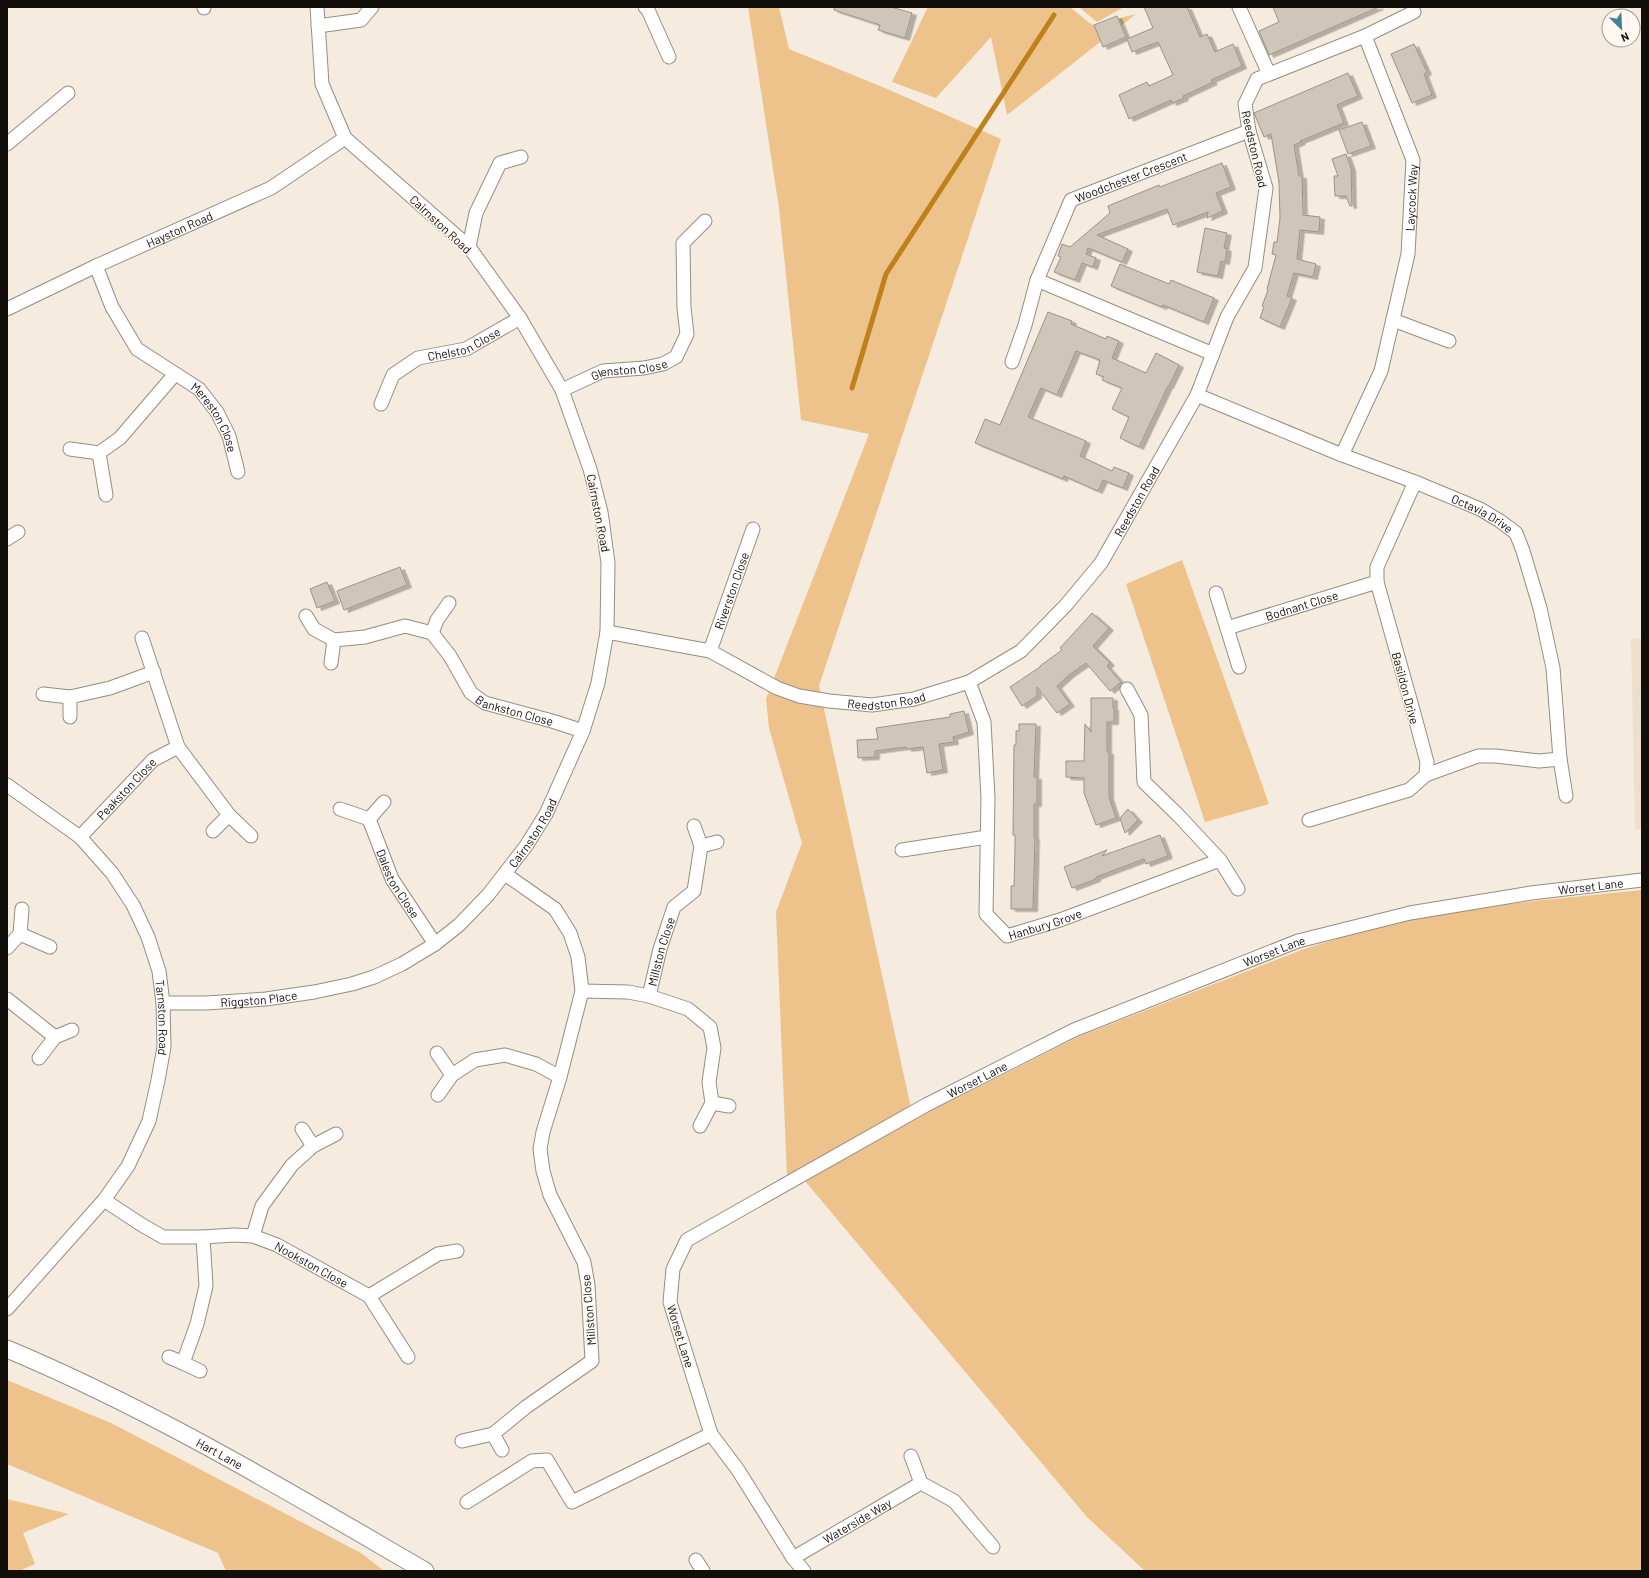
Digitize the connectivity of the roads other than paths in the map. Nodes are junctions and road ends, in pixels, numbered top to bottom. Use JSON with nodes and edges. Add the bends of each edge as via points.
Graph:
{"nodes":[{"id":1,"x":316,"y":7,"type":"edge"},
{"id":2,"x":372,"y":7,"type":"edge"},
{"id":3,"x":645,"y":7,"type":"edge"},
{"id":4,"x":1239,"y":7,"type":"edge"},
{"id":5,"x":1414,"y":12,"type":"dead end"},
{"id":6,"x":318,"y":26,"type":"junction"},
{"id":7,"x":1365,"y":36,"type":"junction"},
{"id":8,"x":669,"y":58,"type":"dead end"},
{"id":9,"x":1269,"y":74,"type":"junction"},
{"id":10,"x":68,"y":93,"type":"dead end"},
{"id":11,"x":1249,"y":131,"type":"junction"},
{"id":12,"x":345,"y":138,"type":"junction"},
{"id":13,"x":7,"y":144,"type":"edge"},
{"id":14,"x":521,"y":157,"type":"dead end"},
{"id":15,"x":705,"y":221,"type":"dead end"},
{"id":16,"x":470,"y":247,"type":"junction"},
{"id":17,"x":96,"y":266,"type":"junction"},
{"id":18,"x":1037,"y":280,"type":"junction"},
{"id":19,"x":7,"y":308,"type":"edge"},
{"id":20,"x":520,"y":318,"type":"junction"},
{"id":21,"x":1393,"y":320,"type":"junction"},
{"id":22,"x":1449,"y":341,"type":"dead end"},
{"id":23,"x":1213,"y":354,"type":"junction"},
{"id":24,"x":1012,"y":362,"type":"dead end"},
{"id":25,"x":175,"y":374,"type":"junction"},
{"id":26,"x":562,"y":390,"type":"junction"},
{"id":27,"x":1198,"y":395,"type":"junction"},
{"id":28,"x":381,"y":404,"type":"dead end"},
{"id":29,"x":70,"y":449,"type":"dead end"},
{"id":30,"x":99,"y":453,"type":"junction"},
{"id":31,"x":1342,"y":455,"type":"junction"},
{"id":32,"x":238,"y":472,"type":"dead end"},
{"id":33,"x":1415,"y":482,"type":"junction"},
{"id":34,"x":106,"y":495,"type":"dead end"},
{"id":35,"x":753,"y":530,"type":"dead end"},
{"id":36,"x":18,"y":532,"type":"dead end"},
{"id":37,"x":7,"y":539,"type":"edge"},
{"id":38,"x":1377,"y":582,"type":"junction"},
{"id":39,"x":1216,"y":593,"type":"dead end"},
{"id":40,"x":449,"y":603,"type":"dead end"},
{"id":41,"x":306,"y":616,"type":"dead end"},
{"id":42,"x":1227,"y":628,"type":"junction"},
{"id":43,"x":607,"y":632,"type":"junction"},
{"id":44,"x":432,"y":633,"type":"junction"},
{"id":45,"x":142,"y":638,"type":"dead end"},
{"id":46,"x":334,"y":640,"type":"junction"},
{"id":47,"x":710,"y":651,"type":"junction"},
{"id":48,"x":330,"y":663,"type":"dead end"},
{"id":49,"x":1240,"y":667,"type":"dead end"},
{"id":50,"x":154,"y":672,"type":"junction"},
{"id":51,"x":969,"y":682,"type":"junction"},
{"id":52,"x":1127,"y":689,"type":"dead end"},
{"id":53,"x":43,"y":694,"type":"dead end"},
{"id":54,"x":70,"y":697,"type":"junction"},
{"id":55,"x":70,"y":717,"type":"dead end"},
{"id":56,"x":583,"y":731,"type":"junction"},
{"id":57,"x":178,"y":747,"type":"junction"},
{"id":58,"x":1560,"y":759,"type":"junction"},
{"id":59,"x":1426,"y":775,"type":"junction"},
{"id":60,"x":7,"y":785,"type":"edge"},
{"id":61,"x":1566,"y":796,"type":"dead end"},
{"id":62,"x":384,"y":802,"type":"dead end"},
{"id":63,"x":340,"y":809,"type":"dead end"},
{"id":64,"x":228,"y":814,"type":"junction"},
{"id":65,"x":368,"y":819,"type":"junction"},
{"id":66,"x":1309,"y":820,"type":"dead end"},
{"id":67,"x":694,"y":826,"type":"dead end"},
{"id":68,"x":213,"y":831,"type":"dead end"},
{"id":69,"x":251,"y":836,"type":"dead end"},
{"id":70,"x":80,"y":837,"type":"junction"},
{"id":71,"x":987,"y":837,"type":"junction"},
{"id":72,"x":717,"y":842,"type":"dead end"},
{"id":73,"x":701,"y":846,"type":"junction"},
{"id":74,"x":902,"y":850,"type":"dead end"},
{"id":75,"x":1220,"y":860,"type":"junction"},
{"id":76,"x":505,"y":874,"type":"junction"},
{"id":77,"x":1642,"y":880,"type":"edge"},
{"id":78,"x":1238,"y":890,"type":"dead end"},
{"id":79,"x":22,"y":909,"type":"dead end"},
{"id":80,"x":20,"y":934,"type":"junction"},
{"id":81,"x":435,"y":944,"type":"junction"},
{"id":82,"x":50,"y":947,"type":"dead end"},
{"id":83,"x":7,"y":948,"type":"edge"},
{"id":84,"x":352,"y":984,"type":"joint"},
{"id":85,"x":582,"y":991,"type":"junction"},
{"id":86,"x":649,"y":996,"type":"junction"},
{"id":87,"x":7,"y":999,"type":"edge"},
{"id":88,"x":163,"y":1003,"type":"junction"},
{"id":89,"x":72,"y":1030,"type":"dead end"},
{"id":90,"x":55,"y":1037,"type":"junction"},
{"id":91,"x":437,"y":1053,"type":"dead end"},
{"id":92,"x":39,"y":1058,"type":"dead end"},
{"id":93,"x":452,"y":1075,"type":"junction"},
{"id":94,"x":560,"y":1077,"type":"junction"},
{"id":95,"x":438,"y":1095,"type":"dead end"},
{"id":96,"x":712,"y":1103,"type":"junction"},
{"id":97,"x":729,"y":1106,"type":"dead end"},
{"id":98,"x":700,"y":1126,"type":"dead end"},
{"id":99,"x":302,"y":1129,"type":"dead end"},
{"id":100,"x":336,"y":1134,"type":"dead end"},
{"id":101,"x":313,"y":1146,"type":"junction"},
{"id":102,"x":104,"y":1200,"type":"junction"},
{"id":103,"x":253,"y":1236,"type":"junction"},
{"id":104,"x":203,"y":1237,"type":"junction"},
{"id":105,"x":457,"y":1251,"type":"dead end"},
{"id":106,"x":369,"y":1296,"type":"junction"},
{"id":107,"x":7,"y":1309,"type":"edge"},
{"id":108,"x":7,"y":1349,"type":"edge"},
{"id":109,"x":408,"y":1356,"type":"dead end"},
{"id":110,"x":169,"y":1357,"type":"dead end"},
{"id":111,"x":183,"y":1363,"type":"junction"},
{"id":112,"x":200,"y":1371,"type":"dead end"},
{"id":113,"x":493,"y":1434,"type":"junction"},
{"id":114,"x":711,"y":1434,"type":"junction"},
{"id":115,"x":462,"y":1441,"type":"dead end"},
{"id":116,"x":502,"y":1450,"type":"dead end"},
{"id":117,"x":911,"y":1456,"type":"dead end"},
{"id":118,"x":921,"y":1483,"type":"junction"},
{"id":119,"x":467,"y":1502,"type":"dead end"},
{"id":120,"x":993,"y":1547,"type":"dead end"},
{"id":121,"x":793,"y":1558,"type":"junction"},
{"id":122,"x":425,"y":1571,"type":"edge"},
{"id":123,"x":804,"y":1571,"type":"edge"}],
"edges":[{"from":1,"to":6,"type":"street","name":"Cairnston Road"},
{"from":2,"to":6,"type":"street","via":[[361,20]]},
{"from":3,"to":8,"type":"street"},
{"from":4,"to":9,"type":"street"},
{"from":5,"to":7,"type":"street","name":"Reedston Road"},
{"from":6,"to":12,"type":"street","name":"Cairnston Road","via":[[322,84]]},
{"from":7,"to":9,"type":"street","name":"Reedston Road"},
{"from":7,"to":21,"type":"street","name":"Laycock Way","via":[[1413,160],[1408,254]]},
{"from":9,"to":11,"type":"street","name":"Reedston Road","via":[[1257,80],[1245,104]]},
{"from":10,"to":13,"type":"street"},
{"from":11,"to":18,"type":"street","name":"Woodchester Crescent","via":[[1071,200]]},
{"from":11,"to":23,"type":"street","name":"Reedston Road","via":[[1266,188],[1255,268],[1227,317]]},
{"from":12,"to":16,"type":"street","name":"Cairnston Road"},
{"from":12,"to":17,"type":"street","name":"Hayston Road","via":[[271,188]]},
{"from":14,"to":16,"type":"street","via":[[500,163],[476,213]]},
{"from":15,"to":26,"type":"street","name":"Glenston Close","via":[[683,243],[687,334],[676,357],[663,364],[644,368],[602,371]]},
{"from":16,"to":20,"type":"street","name":"Cairnston Road"},
{"from":17,"to":19,"type":"street","name":"Hayston Road"},
{"from":17,"to":25,"type":"street","name":"Mereston Close","via":[[112,308],[137,349]]},
{"from":18,"to":23,"type":"street"},
{"from":18,"to":24,"type":"street","name":"Woodchester Crescent"},
{"from":20,"to":26,"type":"street","name":"Cairnston Road"},
{"from":20,"to":28,"type":"street","name":"Chelston Close","via":[[466,349],[418,358],[393,375]]},
{"from":21,"to":22,"type":"street"},
{"from":21,"to":31,"type":"street","name":"Laycock Way","via":[[1381,371]]},
{"from":23,"to":27,"type":"street","name":"Reedston Road"},
{"from":25,"to":30,"type":"street","name":"Mereston Close","via":[[120,438]]},
{"from":25,"to":32,"type":"street","name":"Mereston Close","via":[[199,389],[217,412],[228,436]]},
{"from":26,"to":43,"type":"street","name":"Cairnston Road","via":[[590,469],[601,512],[608,563]]},
{"from":27,"to":31,"type":"street","name":"Octavia Drive"},
{"from":27,"to":51,"type":"street","name":"Reedston Road","via":[[1101,564],[1021,651]]},
{"from":29,"to":30,"type":"street"},
{"from":30,"to":34,"type":"street"},
{"from":31,"to":33,"type":"street","name":"Octavia Drive"},
{"from":33,"to":38,"type":"street","name":"Basildon Drive","via":[[1378,567]]},
{"from":33,"to":58,"type":"street","name":"Octavia Drive","via":[[1480,509],[1516,533],[1538,600],[1553,668]]},
{"from":35,"to":47,"type":"street","name":"Riverston Close"},
{"from":36,"to":37,"type":"street"},
{"from":38,"to":42,"type":"street","name":"Bodnant Close"},
{"from":38,"to":59,"type":"street","name":"Basildon Drive","via":[[1427,762]]},
{"from":39,"to":42,"type":"street"},
{"from":40,"to":44,"type":"street","via":[[437,620]]},
{"from":41,"to":46,"type":"street","via":[[314,629]]},
{"from":42,"to":49,"type":"street"},
{"from":43,"to":47,"type":"street","name":"Reedston Road"},
{"from":43,"to":56,"type":"street","name":"Cairnston Road","via":[[598,683]]},
{"from":44,"to":46,"type":"street","via":[[405,626],[366,637]]},
{"from":44,"to":56,"type":"street","name":"Bankston Close","via":[[450,656],[471,693],[484,703]]},
{"from":45,"to":50,"type":"street"},
{"from":46,"to":48,"type":"street"},
{"from":47,"to":51,"type":"street","name":"Reedston Road","via":[[777,688],[799,696],[829,701],[872,705],[914,699]]},
{"from":50,"to":54,"type":"street","via":[[110,688]]},
{"from":50,"to":57,"type":"street"},
{"from":51,"to":71,"type":"street","name":"Hanbury Grove","via":[[984,722],[988,798]]},
{"from":52,"to":75,"type":"street","via":[[1141,715],[1144,782]]},
{"from":53,"to":54,"type":"street"},
{"from":54,"to":55,"type":"street"},
{"from":56,"to":76,"type":"street","name":"Cairnston Road","via":[[546,814]]},
{"from":57,"to":64,"type":"street"},
{"from":57,"to":70,"type":"street","name":"Peakston Close","via":[[153,760]]},
{"from":58,"to":59,"type":"street","via":[[1539,761],[1478,756]]},
{"from":58,"to":61,"type":"street","name":"Octavia Drive"},
{"from":59,"to":66,"type":"street","via":[[1410,790]]},
{"from":60,"to":70,"type":"street","name":"Tarnston Road"},
{"from":62,"to":65,"type":"street"},
{"from":63,"to":65,"type":"street"},
{"from":64,"to":68,"type":"street"},
{"from":64,"to":69,"type":"street"},
{"from":65,"to":81,"type":"street","name":"Daleston Close","via":[[392,879]]},
{"from":67,"to":73,"type":"street","name":"Millston Close"},
{"from":70,"to":88,"type":"street","name":"Tarnston Road","via":[[112,873],[133,906],[148,937],[159,971]]},
{"from":71,"to":74,"type":"street"},
{"from":71,"to":75,"type":"street","name":"Hanbury Grove","via":[[986,914],[1007,936],[1060,920]]},
{"from":72,"to":73,"type":"street"},
{"from":73,"to":86,"type":"street","name":"Millston Close","via":[[694,891],[674,907],[660,949]]},
{"from":75,"to":78,"type":"street"},
{"from":76,"to":81,"type":"street","name":"Cairnston Road","via":[[459,925]]},
{"from":76,"to":85,"type":"street","name":"Millston Close","via":[[555,909],[570,933],[578,957]]},
{"from":77,"to":114,"type":"street","name":"Worset Lane","via":[[1531,893],[1410,913],[1298,941],[1074,1030],[926,1106],[687,1240],[673,1269],[670,1302]]},
{"from":79,"to":80,"type":"street"},
{"from":80,"to":82,"type":"street"},
{"from":80,"to":83,"type":"street"},
{"from":81,"to":84,"type":"street","name":"Cairnston Road","via":[[402,964]]},
{"from":84,"to":88,"type":"street","name":"Riggston Place","via":[[266,999]]},
{"from":85,"to":86,"type":"street","name":"Millston Close","via":[[628,992]]},
{"from":85,"to":94,"type":"street","name":"Millston Close"},
{"from":86,"to":96,"type":"street","name":"Millston Close","via":[[688,1009],[710,1027],[714,1048],[709,1082]]},
{"from":87,"to":90,"type":"street"},
{"from":88,"to":102,"type":"street","name":"Tarnston Road","via":[[164,1047],[149,1121],[128,1166]]},
{"from":89,"to":90,"type":"street"},
{"from":90,"to":92,"type":"street"},
{"from":91,"to":93,"type":"street"},
{"from":93,"to":94,"type":"street","via":[[475,1060],[505,1055],[536,1064]]},
{"from":93,"to":95,"type":"street"},
{"from":94,"to":113,"type":"street","name":"Millston Close","via":[[540,1149],[550,1195],[584,1262],[588,1285],[592,1361],[526,1407]]},
{"from":96,"to":97,"type":"street"},
{"from":96,"to":98,"type":"street"},
{"from":99,"to":101,"type":"street"},
{"from":100,"to":101,"type":"street"},
{"from":101,"to":103,"type":"street","via":[[292,1165],[262,1206]]},
{"from":102,"to":104,"type":"street","name":"Nookston Close","via":[[163,1237]]},
{"from":102,"to":107,"type":"street","name":"Tarnston Road"},
{"from":103,"to":104,"type":"street","name":"Nookston Close"},
{"from":103,"to":106,"type":"street","name":"Nookston Close","via":[[277,1245]]},
{"from":104,"to":111,"type":"street","via":[[206,1286],[197,1324]]},
{"from":105,"to":106,"type":"street","via":[[438,1254]]},
{"from":106,"to":109,"type":"street","name":"Nookston Close"},
{"from":108,"to":122,"type":"street","name":"Hart Lane","via":[[144,1411]]},
{"from":110,"to":111,"type":"street"},
{"from":111,"to":112,"type":"street"},
{"from":113,"to":115,"type":"street","name":"Millston Close"},
{"from":113,"to":116,"type":"street"},
{"from":114,"to":119,"type":"street","via":[[572,1502],[547,1460],[532,1461]]},
{"from":114,"to":121,"type":"street","name":"Worset Lane","via":[[738,1470]]},
{"from":117,"to":118,"type":"street"},
{"from":118,"to":120,"type":"street","via":[[954,1501]]},
{"from":118,"to":121,"type":"street","name":"Waterside Way"},
{"from":121,"to":123,"type":"street","name":"Worset Lane"}]}
